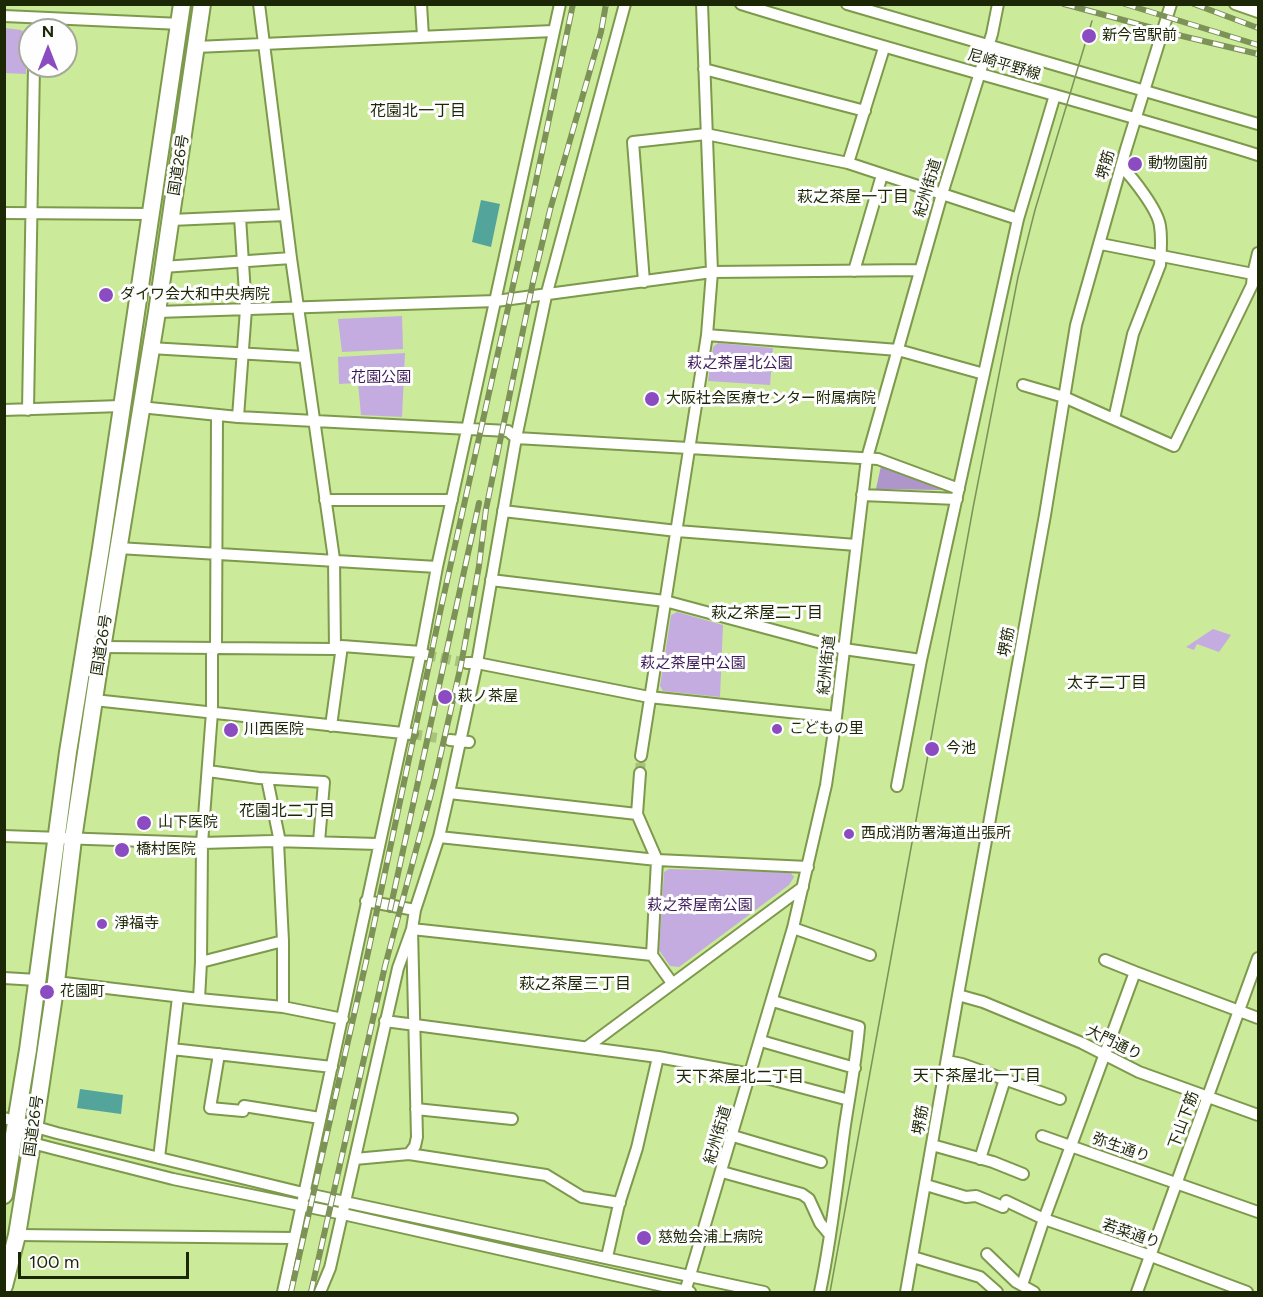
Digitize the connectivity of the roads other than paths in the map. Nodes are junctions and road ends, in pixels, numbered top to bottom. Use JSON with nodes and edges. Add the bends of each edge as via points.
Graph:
{"nodes":[{"id":1,"x":182,"y":4,"type":"edge"},
{"id":2,"x":202,"y":4,"type":"edge"},
{"id":3,"x":259,"y":4,"type":"edge"},
{"id":4,"x":421,"y":4,"type":"edge"},
{"id":5,"x":560,"y":4,"type":"edge"},
{"id":6,"x":625,"y":4,"type":"edge"},
{"id":7,"x":702,"y":4,"type":"edge"},
{"id":8,"x":741,"y":4,"type":"edge"},
{"id":9,"x":847,"y":4,"type":"edge"},
{"id":10,"x":998,"y":4,"type":"edge"},
{"id":11,"x":1171,"y":4,"type":"edge"},
{"id":12,"x":1235,"y":4,"type":"edge"},
{"id":13,"x":1258,"y":12,"type":"edge"},
{"id":14,"x":4,"y":16,"type":"edge"},
{"id":15,"x":181,"y":24,"type":"junction"},
{"id":16,"x":554,"y":31,"type":"junction"},
{"id":17,"x":423,"y":38,"type":"junction"},
{"id":18,"x":263,"y":45,"type":"junction"},
{"id":19,"x":988,"y":46,"type":"junction"},
{"id":20,"x":196,"y":47,"type":"junction"},
{"id":21,"x":884,"y":48,"type":"junction"},
{"id":22,"x":704,"y":69,"type":"junction"},
{"id":23,"x":979,"y":73,"type":"junction"},
{"id":24,"x":34,"y":78,"type":"edge"},
{"id":25,"x":1145,"y":90,"type":"junction"},
{"id":26,"x":1055,"y":95,"type":"junction"},
{"id":27,"x":865,"y":111,"type":"junction"},
{"id":28,"x":1136,"y":118,"type":"junction"},
{"id":29,"x":1258,"y":124,"type":"edge"},
{"id":30,"x":706,"y":134,"type":"junction"},
{"id":31,"x":1258,"y":155,"type":"edge"},
{"id":32,"x":848,"y":164,"type":"junction"},
{"id":33,"x":1121,"y":166,"type":"junction"},
{"id":34,"x":882,"y":175,"type":"junction"},
{"id":35,"x":942,"y":194,"type":"junction"},
{"id":36,"x":4,"y":213,"type":"edge"},
{"id":37,"x":31,"y":213,"type":"junction"},
{"id":38,"x":151,"y":214,"type":"junction"},
{"id":39,"x":285,"y":215,"type":"junction"},
{"id":40,"x":240,"y":217,"type":"junction"},
{"id":41,"x":1018,"y":219,"type":"junction"},
{"id":42,"x":171,"y":220,"type":"junction"},
{"id":43,"x":1101,"y":244,"type":"junction"},
{"id":44,"x":1258,"y":253,"type":"edge"},
{"id":45,"x":1161,"y":255,"type":"junction"},
{"id":46,"x":291,"y":258,"type":"junction"},
{"id":47,"x":242,"y":262,"type":"junction"},
{"id":48,"x":163,"y":267,"type":"junction"},
{"id":49,"x":920,"y":270,"type":"junction"},
{"id":50,"x":854,"y":271,"type":"junction"},
{"id":51,"x":712,"y":272,"type":"junction"},
{"id":52,"x":1256,"y":274,"type":"edge"},
{"id":53,"x":644,"y":282,"type":"junction"},
{"id":54,"x":546,"y":296,"type":"junction"},
{"id":55,"x":496,"y":301,"type":"junction"},
{"id":56,"x":297,"y":307,"type":"junction"},
{"id":57,"x":246,"y":309,"type":"junction"},
{"id":58,"x":157,"y":312,"type":"junction"},
{"id":59,"x":707,"y":335,"type":"junction"},
{"id":60,"x":150,"y":348,"type":"junction"},
{"id":61,"x":898,"y":350,"type":"junction"},
{"id":62,"x":243,"y":353,"type":"junction"},
{"id":63,"x":304,"y":357,"type":"junction"},
{"id":64,"x":984,"y":374,"type":"junction"},
{"id":65,"x":1023,"y":385,"type":"dead end"},
{"id":66,"x":1064,"y":397,"type":"junction"},
{"id":67,"x":121,"y":406,"type":"junction"},
{"id":68,"x":140,"y":407,"type":"junction"},
{"id":69,"x":4,"y":410,"type":"edge"},
{"id":70,"x":28,"y":410,"type":"junction"},
{"id":71,"x":217,"y":415,"type":"junction"},
{"id":72,"x":238,"y":417,"type":"junction"},
{"id":73,"x":1114,"y":419,"type":"junction"},
{"id":74,"x":313,"y":421,"type":"junction"},
{"id":75,"x":467,"y":430,"type":"junction"},
{"id":76,"x":516,"y":438,"type":"junction"},
{"id":77,"x":689,"y":448,"type":"junction"},
{"id":78,"x":867,"y":458,"type":"junction"},
{"id":79,"x":958,"y":494,"type":"junction"},
{"id":80,"x":862,"y":495,"type":"junction"},
{"id":81,"x":325,"y":500,"type":"junction"},
{"id":82,"x":452,"y":500,"type":"junction"},
{"id":83,"x":503,"y":511,"type":"junction"},
{"id":84,"x":677,"y":531,"type":"junction"},
{"id":85,"x":856,"y":545,"type":"junction"},
{"id":86,"x":118,"y":548,"type":"junction"},
{"id":87,"x":218,"y":552,"type":"junction"},
{"id":88,"x":334,"y":559,"type":"junction"},
{"id":89,"x":437,"y":567,"type":"junction"},
{"id":90,"x":492,"y":580,"type":"junction"},
{"id":91,"x":665,"y":602,"type":"junction"},
{"id":92,"x":102,"y":647,"type":"junction"},
{"id":93,"x":216,"y":647,"type":"junction"},
{"id":94,"x":339,"y":648,"type":"junction"},
{"id":95,"x":844,"y":649,"type":"junction"},
{"id":96,"x":424,"y":653,"type":"junction"},
{"id":97,"x":921,"y":660,"type":"junction"},
{"id":98,"x":472,"y":663,"type":"junction"},
{"id":99,"x":649,"y":696,"type":"junction"},
{"id":100,"x":94,"y":700,"type":"junction"},
{"id":101,"x":212,"y":712,"type":"junction"},
{"id":102,"x":836,"y":717,"type":"junction"},
{"id":103,"x":331,"y":726,"type":"junction"},
{"id":104,"x":407,"y":734,"type":"junction"},
{"id":105,"x":641,"y":756,"type":"tunnel mouth"},
{"id":106,"x":208,"y":771,"type":"junction"},
{"id":107,"x":640,"y":773,"type":"tunnel mouth"},
{"id":108,"x":267,"y":779,"type":"junction"},
{"id":109,"x":897,"y":786,"type":"dead end"},
{"id":110,"x":449,"y":793,"type":"junction"},
{"id":111,"x":637,"y":814,"type":"junction"},
{"id":112,"x":4,"y":836,"type":"edge"},
{"id":113,"x":439,"y":837,"type":"junction"},
{"id":114,"x":55,"y":838,"type":"junction"},
{"id":115,"x":73,"y":839,"type":"junction"},
{"id":116,"x":279,"y":842,"type":"junction"},
{"id":117,"x":319,"y":842,"type":"junction"},
{"id":118,"x":202,"y":843,"type":"junction"},
{"id":119,"x":378,"y":844,"type":"junction"},
{"id":120,"x":657,"y":860,"type":"junction"},
{"id":121,"x":808,"y":867,"type":"junction"},
{"id":122,"x":803,"y":887,"type":"junction"},
{"id":123,"x":366,"y":901,"type":"junction"},
{"id":124,"x":415,"y":910,"type":"junction"},
{"id":125,"x":793,"y":928,"type":"junction"},
{"id":126,"x":412,"y":929,"type":"junction"},
{"id":127,"x":283,"y":941,"type":"junction"},
{"id":128,"x":652,"y":954,"type":"junction"},
{"id":129,"x":870,"y":955,"type":"dead end"},
{"id":130,"x":1258,"y":958,"type":"edge"},
{"id":131,"x":1105,"y":960,"type":"dead end"},
{"id":132,"x":201,"y":962,"type":"junction"},
{"id":133,"x":1135,"y":972,"type":"junction"},
{"id":134,"x":4,"y":978,"type":"edge"},
{"id":135,"x":37,"y":980,"type":"junction"},
{"id":136,"x":56,"y":982,"type":"junction"},
{"id":137,"x":672,"y":983,"type":"junction"},
{"id":138,"x":958,"y":995,"type":"junction"},
{"id":139,"x":178,"y":997,"type":"junction"},
{"id":140,"x":199,"y":999,"type":"junction"},
{"id":141,"x":773,"y":1001,"type":"junction"},
{"id":142,"x":283,"y":1007,"type":"junction"},
{"id":143,"x":1240,"y":1010,"type":"junction"},
{"id":144,"x":1258,"y":1018,"type":"edge"},
{"id":145,"x":343,"y":1019,"type":"junction"},
{"id":146,"x":385,"y":1021,"type":"junction"},
{"id":147,"x":416,"y":1025,"type":"junction"},
{"id":148,"x":761,"y":1041,"type":"junction"},
{"id":149,"x":586,"y":1047,"type":"junction"},
{"id":150,"x":172,"y":1049,"type":"junction"},
{"id":151,"x":219,"y":1054,"type":"junction"},
{"id":152,"x":1106,"y":1054,"type":"junction"},
{"id":153,"x":658,"y":1057,"type":"junction"},
{"id":154,"x":947,"y":1061,"type":"junction"},
{"id":155,"x":332,"y":1067,"type":"junction"},
{"id":156,"x":855,"y":1068,"type":"junction"},
{"id":157,"x":751,"y":1074,"type":"junction"},
{"id":158,"x":1005,"y":1079,"type":"junction"},
{"id":159,"x":1208,"y":1097,"type":"junction"},
{"id":160,"x":1060,"y":1099,"type":"dead end"},
{"id":161,"x":849,"y":1100,"type":"junction"},
{"id":162,"x":416,"y":1109,"type":"junction"},
{"id":163,"x":1258,"y":1115,"type":"edge"},
{"id":164,"x":320,"y":1118,"type":"junction"},
{"id":165,"x":512,"y":1119,"type":"dead end"},
{"id":166,"x":10,"y":1120,"type":"edge"},
{"id":167,"x":33,"y":1135,"type":"junction"},
{"id":168,"x":733,"y":1136,"type":"junction"},
{"id":169,"x":1042,"y":1136,"type":"dead end"},
{"id":170,"x":932,"y":1145,"type":"junction"},
{"id":171,"x":1070,"y":1146,"type":"junction"},
{"id":172,"x":409,"y":1154,"type":"junction"},
{"id":173,"x":159,"y":1158,"type":"junction"},
{"id":174,"x":355,"y":1158,"type":"junction"},
{"id":175,"x":980,"y":1160,"type":"junction"},
{"id":176,"x":822,"y":1162,"type":"dead end"},
{"id":177,"x":722,"y":1172,"type":"junction"},
{"id":178,"x":1023,"y":1174,"type":"dead end"},
{"id":179,"x":1177,"y":1183,"type":"junction"},
{"id":180,"x":926,"y":1185,"type":"junction"},
{"id":181,"x":303,"y":1193,"type":"junction"},
{"id":182,"x":4,"y":1195,"type":"edge"},
{"id":183,"x":345,"y":1201,"type":"junction"},
{"id":184,"x":620,"y":1203,"type":"junction"},
{"id":185,"x":300,"y":1206,"type":"junction"},
{"id":186,"x":1258,"y":1212,"type":"edge"},
{"id":187,"x":343,"y":1214,"type":"junction"},
{"id":188,"x":1044,"y":1219,"type":"junction"},
{"id":189,"x":17,"y":1235,"type":"junction"},
{"id":190,"x":830,"y":1235,"type":"junction"},
{"id":191,"x":294,"y":1238,"type":"junction"},
{"id":192,"x":987,"y":1254,"type":"dead end"},
{"id":193,"x":1151,"y":1256,"type":"junction"},
{"id":194,"x":607,"y":1257,"type":"junction"},
{"id":195,"x":913,"y":1257,"type":"junction"},
{"id":196,"x":690,"y":1276,"type":"junction"},
{"id":197,"x":1022,"y":1285,"type":"junction"},
{"id":198,"x":4,"y":1286,"type":"edge"},
{"id":199,"x":687,"y":1292,"type":"edge"},
{"id":200,"x":283,"y":1293,"type":"edge"},
{"id":201,"x":320,"y":1293,"type":"edge"},
{"id":202,"x":764,"y":1293,"type":"edge"},
{"id":203,"x":820,"y":1293,"type":"edge"},
{"id":204,"x":906,"y":1293,"type":"edge"},
{"id":205,"x":997,"y":1293,"type":"edge"},
{"id":206,"x":1034,"y":1293,"type":"edge"},
{"id":207,"x":1137,"y":1293,"type":"edge"},
{"id":208,"x":1247,"y":1293,"type":"edge"}],
"edges":[{"from":1,"to":15,"type":"highway","name":"国道26号"},
{"from":2,"to":20,"type":"highway","name":"国道26号"},
{"from":3,"to":18,"type":"street"},
{"from":4,"to":17,"type":"street"},
{"from":5,"to":16,"type":"street"},
{"from":6,"to":54,"type":"street"},
{"from":7,"to":22,"type":"street"},
{"from":8,"to":21,"type":"street","name":"尼崎平野線"},
{"from":9,"to":19,"type":"street","name":"尼崎平野線"},
{"from":10,"to":19,"type":"street","name":"紀州街道"},
{"from":11,"to":25,"type":"street","name":"堺筋"},
{"from":12,"to":13,"type":"street"},
{"from":14,"to":15,"type":"street","via":[[34,23]]},
{"from":15,"to":38,"type":"highway","name":"国道26号"},
{"from":16,"to":17,"type":"street"},
{"from":16,"to":55,"type":"street"},
{"from":17,"to":18,"type":"street"},
{"from":18,"to":20,"type":"street"},
{"from":18,"to":39,"type":"street"},
{"from":19,"to":23,"type":"street","name":"紀州街道"},
{"from":19,"to":25,"type":"street","name":"尼崎平野線"},
{"from":20,"to":42,"type":"highway","name":"国道26号"},
{"from":21,"to":23,"type":"street","name":"尼崎平野線"},
{"from":21,"to":27,"type":"street"},
{"from":22,"to":27,"type":"street"},
{"from":22,"to":30,"type":"street"},
{"from":23,"to":26,"type":"street","name":"尼崎平野線"},
{"from":23,"to":35,"type":"street","name":"紀州街道"},
{"from":24,"to":37,"type":"street"},
{"from":25,"to":28,"type":"street","name":"堺筋"},
{"from":25,"to":29,"type":"street","name":"尼崎平野線"},
{"from":26,"to":28,"type":"street","name":"尼崎平野線"},
{"from":26,"to":41,"type":"street"},
{"from":27,"to":32,"type":"street"},
{"from":28,"to":31,"type":"street","name":"尼崎平野線"},
{"from":28,"to":33,"type":"street","name":"堺筋"},
{"from":30,"to":32,"type":"street"},
{"from":30,"to":51,"type":"street"},
{"from":30,"to":53,"type":"street","via":[[633,142]]},
{"from":32,"to":34,"type":"street"},
{"from":33,"to":43,"type":"street","name":"堺筋"},
{"from":33,"to":45,"type":"street","via":[[1135,180],[1160,224]]},
{"from":34,"to":35,"type":"street"},
{"from":34,"to":50,"type":"street"},
{"from":35,"to":41,"type":"street"},
{"from":35,"to":49,"type":"street","name":"紀州街道"},
{"from":36,"to":37,"type":"street"},
{"from":37,"to":38,"type":"street"},
{"from":37,"to":70,"type":"street"},
{"from":38,"to":67,"type":"highway","name":"国道26号"},
{"from":39,"to":40,"type":"street"},
{"from":39,"to":46,"type":"street"},
{"from":40,"to":42,"type":"street"},
{"from":40,"to":47,"type":"street"},
{"from":41,"to":64,"type":"street"},
{"from":42,"to":48,"type":"highway","name":"国道26号"},
{"from":43,"to":45,"type":"street"},
{"from":43,"to":66,"type":"street","name":"堺筋","via":[[1076,325]]},
{"from":44,"to":52,"type":"street"},
{"from":45,"to":52,"type":"street"},
{"from":45,"to":73,"type":"street","via":[[1133,334]]},
{"from":46,"to":47,"type":"street"},
{"from":46,"to":56,"type":"street"},
{"from":47,"to":48,"type":"street"},
{"from":47,"to":57,"type":"street"},
{"from":48,"to":58,"type":"highway","name":"国道26号"},
{"from":49,"to":50,"type":"street"},
{"from":49,"to":61,"type":"street","name":"紀州街道"},
{"from":50,"to":51,"type":"street"},
{"from":51,"to":53,"type":"street"},
{"from":51,"to":59,"type":"street"},
{"from":52,"to":73,"type":"street","via":[[1174,446]]},
{"from":53,"to":54,"type":"street"},
{"from":54,"to":55,"type":"street"},
{"from":54,"to":76,"type":"street"},
{"from":55,"to":56,"type":"street"},
{"from":55,"to":75,"type":"street"},
{"from":56,"to":57,"type":"street"},
{"from":56,"to":63,"type":"street"},
{"from":57,"to":58,"type":"street"},
{"from":57,"to":62,"type":"street"},
{"from":58,"to":60,"type":"highway","name":"国道26号"},
{"from":59,"to":61,"type":"street"},
{"from":59,"to":77,"type":"street"},
{"from":60,"to":62,"type":"street"},
{"from":60,"to":68,"type":"highway","name":"国道26号"},
{"from":61,"to":64,"type":"street"},
{"from":61,"to":78,"type":"street","name":"紀州街道"},
{"from":62,"to":63,"type":"street"},
{"from":62,"to":72,"type":"street"},
{"from":63,"to":74,"type":"street"},
{"from":64,"to":79,"type":"street"},
{"from":65,"to":66,"type":"street"},
{"from":66,"to":73,"type":"street"},
{"from":66,"to":138,"type":"street","name":"堺筋"},
{"from":67,"to":70,"type":"street"},
{"from":67,"to":114,"type":"highway","name":"国道26号"},
{"from":68,"to":71,"type":"street"},
{"from":68,"to":86,"type":"highway","name":"国道26号"},
{"from":69,"to":70,"type":"street"},
{"from":71,"to":72,"type":"street"},
{"from":71,"to":87,"type":"street"},
{"from":72,"to":74,"type":"street"},
{"from":74,"to":75,"type":"street"},
{"from":74,"to":81,"type":"street"},
{"from":75,"to":76,"type":"street","via":[[508,431]]},
{"from":75,"to":82,"type":"street"},
{"from":76,"to":77,"type":"street"},
{"from":76,"to":83,"type":"street"},
{"from":77,"to":78,"type":"street"},
{"from":77,"to":84,"type":"street"},
{"from":78,"to":79,"type":"street","via":[[878,459]]},
{"from":78,"to":80,"type":"street","name":"紀州街道"},
{"from":79,"to":80,"type":"street"},
{"from":79,"to":97,"type":"street"},
{"from":80,"to":85,"type":"street","name":"紀州街道"},
{"from":81,"to":82,"type":"street"},
{"from":81,"to":88,"type":"street"},
{"from":82,"to":89,"type":"street"},
{"from":83,"to":84,"type":"street"},
{"from":83,"to":90,"type":"street"},
{"from":84,"to":85,"type":"street"},
{"from":84,"to":91,"type":"street"},
{"from":85,"to":95,"type":"street","name":"紀州街道"},
{"from":86,"to":87,"type":"street"},
{"from":86,"to":92,"type":"highway","name":"国道26号"},
{"from":87,"to":88,"type":"street"},
{"from":87,"to":93,"type":"street"},
{"from":88,"to":89,"type":"street"},
{"from":88,"to":94,"type":"street"},
{"from":89,"to":96,"type":"street"},
{"from":90,"to":91,"type":"street"},
{"from":90,"to":98,"type":"street"},
{"from":91,"to":95,"type":"street"},
{"from":91,"to":99,"type":"street"},
{"from":92,"to":93,"type":"street"},
{"from":92,"to":100,"type":"highway","name":"国道26号"},
{"from":93,"to":94,"type":"street"},
{"from":93,"to":101,"type":"street","via":[[212,653]]},
{"from":94,"to":96,"type":"street"},
{"from":94,"to":103,"type":"street"},
{"from":95,"to":97,"type":"street"},
{"from":95,"to":102,"type":"street","name":"紀州街道"},
{"from":96,"to":104,"type":"street"},
{"from":97,"to":109,"type":"street"},
{"from":98,"to":99,"type":"street"},
{"from":98,"to":110,"type":"street"},
{"from":99,"to":102,"type":"street"},
{"from":99,"to":105,"type":"street"},
{"from":100,"to":101,"type":"street"},
{"from":100,"to":115,"type":"highway","name":"国道26号"},
{"from":101,"to":103,"type":"street"},
{"from":101,"to":106,"type":"street"},
{"from":102,"to":121,"type":"street","name":"紀州街道"},
{"from":103,"to":104,"type":"street"},
{"from":104,"to":119,"type":"street"},
{"from":106,"to":108,"type":"street"},
{"from":106,"to":118,"type":"street"},
{"from":107,"to":111,"type":"street"},
{"from":108,"to":116,"type":"street"},
{"from":108,"to":117,"type":"street","via":[[324,782]]},
{"from":110,"to":111,"type":"street"},
{"from":110,"to":113,"type":"street"},
{"from":111,"to":120,"type":"street"},
{"from":112,"to":114,"type":"street"},
{"from":113,"to":120,"type":"street"},
{"from":113,"to":124,"type":"street"},
{"from":114,"to":115,"type":"street"},
{"from":114,"to":135,"type":"highway","name":"国道26号"},
{"from":115,"to":118,"type":"street"},
{"from":115,"to":136,"type":"highway","name":"国道26号"},
{"from":116,"to":117,"type":"street"},
{"from":116,"to":118,"type":"street"},
{"from":116,"to":127,"type":"street"},
{"from":117,"to":119,"type":"street"},
{"from":118,"to":132,"type":"street"},
{"from":119,"to":123,"type":"street"},
{"from":120,"to":121,"type":"street"},
{"from":120,"to":128,"type":"street"},
{"from":121,"to":122,"type":"street","name":"紀州街道"},
{"from":122,"to":125,"type":"street","name":"紀州街道"},
{"from":122,"to":137,"type":"street"},
{"from":123,"to":124,"type":"street"},
{"from":123,"to":145,"type":"street"},
{"from":124,"to":126,"type":"street"},
{"from":125,"to":129,"type":"street"},
{"from":125,"to":141,"type":"street","name":"紀州街道"},
{"from":126,"to":128,"type":"street"},
{"from":126,"to":146,"type":"street"},
{"from":126,"to":147,"type":"street"},
{"from":127,"to":132,"type":"street"},
{"from":127,"to":142,"type":"street"},
{"from":128,"to":137,"type":"street"},
{"from":130,"to":143,"type":"street","name":"下山下筋"},
{"from":131,"to":133,"type":"street"},
{"from":132,"to":140,"type":"street"},
{"from":133,"to":143,"type":"street"},
{"from":133,"to":152,"type":"street"},
{"from":134,"to":135,"type":"street"},
{"from":135,"to":166,"type":"highway","name":"国道26号"},
{"from":136,"to":139,"type":"street"},
{"from":136,"to":167,"type":"highway","name":"国道26号"},
{"from":137,"to":149,"type":"street"},
{"from":138,"to":152,"type":"street","name":"大門通り"},
{"from":138,"to":154,"type":"street","name":"堺筋"},
{"from":139,"to":140,"type":"street"},
{"from":139,"to":150,"type":"street"},
{"from":140,"to":142,"type":"street"},
{"from":141,"to":148,"type":"street","name":"紀州街道"},
{"from":141,"to":156,"type":"street","via":[[859,1027]]},
{"from":142,"to":145,"type":"street"},
{"from":143,"to":144,"type":"street"},
{"from":143,"to":159,"type":"street","name":"下山下筋"},
{"from":145,"to":155,"type":"street"},
{"from":146,"to":147,"type":"street"},
{"from":146,"to":174,"type":"street"},
{"from":147,"to":149,"type":"street"},
{"from":147,"to":162,"type":"street"},
{"from":148,"to":156,"type":"street"},
{"from":148,"to":157,"type":"street","name":"紀州街道"},
{"from":149,"to":153,"type":"street"},
{"from":150,"to":151,"type":"street"},
{"from":150,"to":173,"type":"street"},
{"from":151,"to":155,"type":"street"},
{"from":151,"to":164,"type":"street","via":[[210,1107],[243,1112],[244,1106]]},
{"from":152,"to":159,"type":"street","name":"大門通り","via":[[1139,1072]]},
{"from":152,"to":171,"type":"street"},
{"from":153,"to":157,"type":"street"},
{"from":153,"to":184,"type":"street","via":[[638,1148]]},
{"from":154,"to":158,"type":"street"},
{"from":154,"to":170,"type":"street","name":"堺筋"},
{"from":155,"to":164,"type":"street"},
{"from":156,"to":161,"type":"street"},
{"from":157,"to":161,"type":"street"},
{"from":157,"to":168,"type":"street","name":"紀州街道"},
{"from":158,"to":160,"type":"street"},
{"from":158,"to":175,"type":"street"},
{"from":159,"to":163,"type":"street","name":"大門通り"},
{"from":159,"to":179,"type":"street","name":"下山下筋"},
{"from":161,"to":190,"type":"street"},
{"from":162,"to":165,"type":"street"},
{"from":162,"to":172,"type":"street","via":[[416,1146]]},
{"from":164,"to":181,"type":"street"},
{"from":166,"to":167,"type":"street"},
{"from":166,"to":167,"type":"street"},
{"from":166,"to":182,"type":"highway","name":"国道26号"},
{"from":167,"to":173,"type":"street"},
{"from":167,"to":185,"type":"street","via":[[173,1179]]},
{"from":167,"to":189,"type":"highway","name":"国道26号"},
{"from":168,"to":176,"type":"street"},
{"from":168,"to":177,"type":"street","name":"紀州街道"},
{"from":169,"to":171,"type":"street","name":"弥生通り"},
{"from":170,"to":175,"type":"street"},
{"from":170,"to":180,"type":"street","name":"堺筋"},
{"from":171,"to":179,"type":"street","name":"弥生通り"},
{"from":171,"to":188,"type":"street"},
{"from":172,"to":174,"type":"street"},
{"from":172,"to":184,"type":"street","via":[[546,1174],[582,1197]]},
{"from":173,"to":181,"type":"street"},
{"from":174,"to":183,"type":"street"},
{"from":175,"to":178,"type":"street"},
{"from":177,"to":190,"type":"street","via":[[802,1194]]},
{"from":177,"to":196,"type":"street","name":"紀州街道"},
{"from":179,"to":186,"type":"street","name":"弥生通り"},
{"from":179,"to":193,"type":"street","name":"下山下筋"},
{"from":180,"to":188,"type":"street","name":"若菜通り","via":[[1005,1204]]},
{"from":180,"to":195,"type":"street","name":"堺筋"},
{"from":181,"to":183,"type":"street"},
{"from":181,"to":185,"type":"street"},
{"from":183,"to":187,"type":"street"},
{"from":183,"to":194,"type":"street"},
{"from":184,"to":194,"type":"street"},
{"from":185,"to":187,"type":"street"},
{"from":185,"to":191,"type":"street"},
{"from":187,"to":199,"type":"street"},
{"from":187,"to":201,"type":"street"},
{"from":188,"to":193,"type":"street","name":"若菜通り"},
{"from":188,"to":197,"type":"street"},
{"from":189,"to":191,"type":"street"},
{"from":189,"to":198,"type":"highway","name":"国道26号"},
{"from":190,"to":203,"type":"street"},
{"from":191,"to":200,"type":"street"},
{"from":192,"to":197,"type":"street"},
{"from":193,"to":207,"type":"street","name":"下山下筋"},
{"from":193,"to":208,"type":"street","name":"若菜通り"},
{"from":194,"to":196,"type":"street"},
{"from":195,"to":204,"type":"street","name":"堺筋"},
{"from":195,"to":205,"type":"street","via":[[980,1276]]},
{"from":196,"to":199,"type":"street","name":"紀州街道"},
{"from":196,"to":202,"type":"street"},
{"from":197,"to":206,"type":"street"}]}
